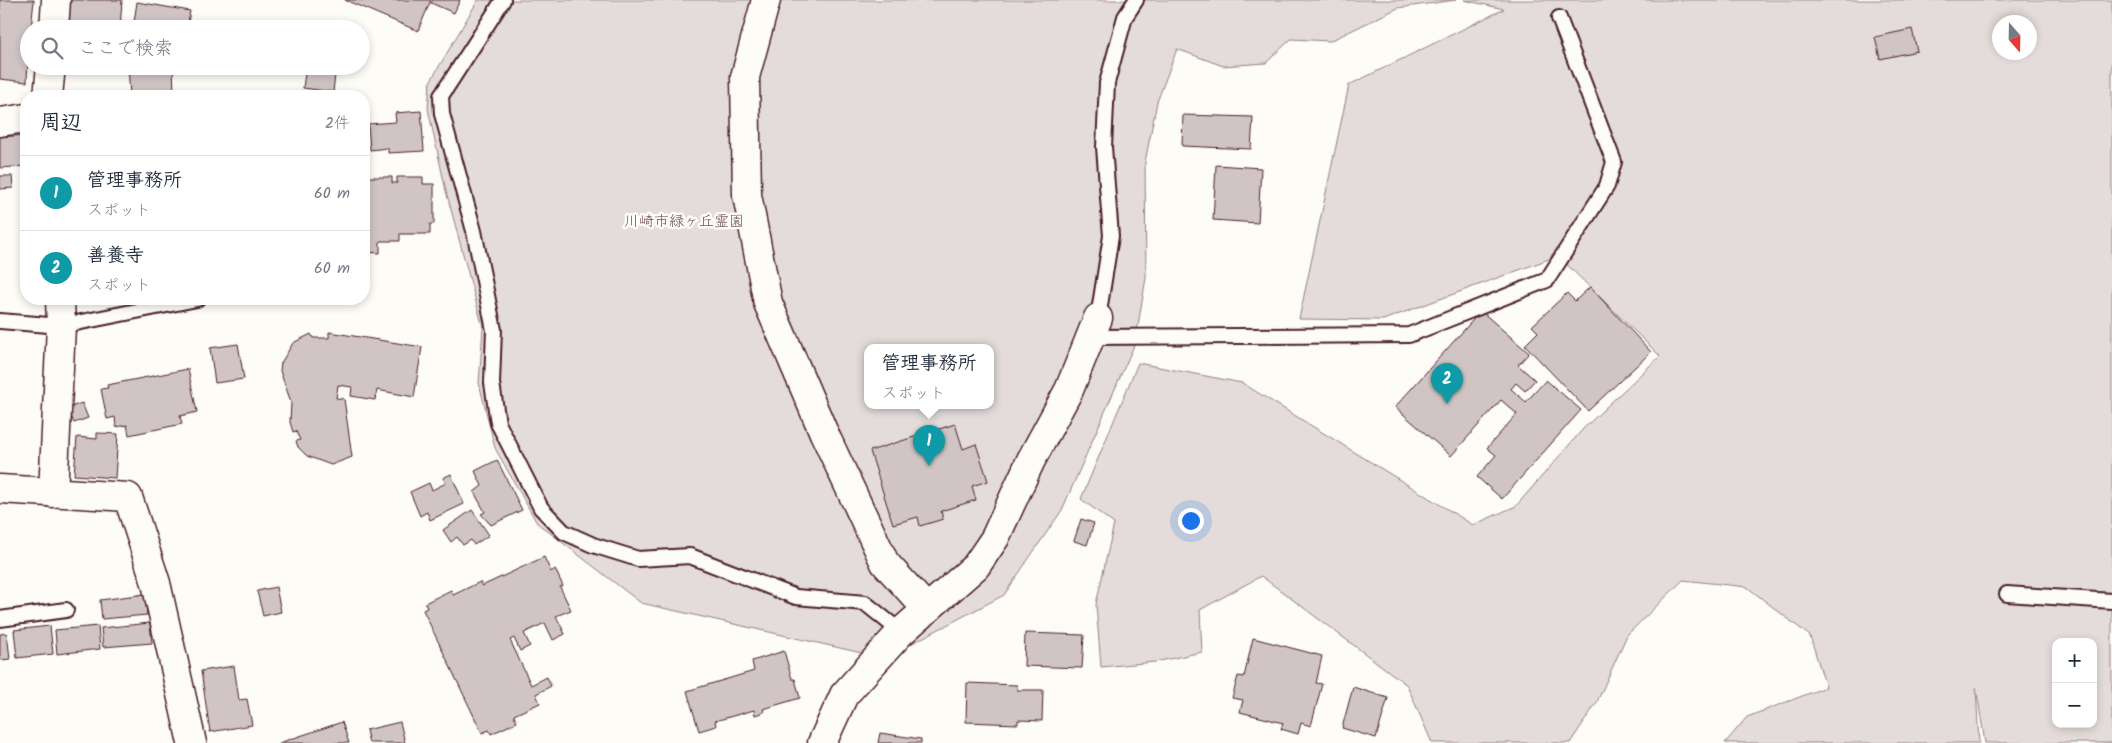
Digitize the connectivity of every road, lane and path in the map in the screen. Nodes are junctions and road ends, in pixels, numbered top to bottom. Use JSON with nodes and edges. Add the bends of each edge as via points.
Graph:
{"nodes":[{"id":1,"x":56,"y":0,"type":"edge"},
{"id":2,"x":503,"y":0,"type":"edge"},
{"id":3,"x":766,"y":0,"type":"edge"},
{"id":4,"x":1136,"y":0,"type":"edge"},
{"id":5,"x":1560,"y":18,"type":"dead end"},
{"id":6,"x":55,"y":20,"type":"edge"},
{"id":7,"x":50,"y":75,"type":"edge"},
{"id":8,"x":49,"y":90,"type":"edge"},
{"id":9,"x":20,"y":119,"type":"edge"},
{"id":10,"x":0,"y":122,"type":"edge"},
{"id":11,"x":60,"y":305,"type":"edge"},
{"id":12,"x":167,"y":305,"type":"edge"},
{"id":13,"x":0,"y":321,"type":"edge"},
{"id":14,"x":62,"y":326,"type":"junction"},
{"id":15,"x":1094,"y":328,"type":"junction"},
{"id":16,"x":0,"y":488,"type":"edge"},
{"id":17,"x":53,"y":493,"type":"junction"},
{"id":18,"x":2007,"y":594,"type":"dead end"},
{"id":19,"x":2112,"y":601,"type":"edge"},
{"id":20,"x":927,"y":609,"type":"junction"},
{"id":21,"x":66,"y":610,"type":"dead end"},
{"id":22,"x":0,"y":619,"type":"edge"},
{"id":23,"x":901,"y":632,"type":"junction"},
{"id":24,"x":189,"y":743,"type":"edge"},
{"id":25,"x":822,"y":743,"type":"edge"}],
"edges":[{"from":1,"to":6,"type":"street"},
{"from":2,"to":23,"type":"lane","via":[[441,96],[442,114],[474,231],[494,330],[492,383],[498,423],[541,508],[564,532],[593,545],[638,559],[690,556],[796,597],[865,603]]},
{"from":3,"to":20,"type":"street","via":[[745,77],[747,195],[768,303],[885,563]]},
{"from":4,"to":15,"type":"lane","via":[[1125,17],[1107,83],[1104,147],[1111,236]]},
{"from":5,"to":15,"type":"lane","via":[[1614,162],[1607,186],[1547,280],[1409,335]]},
{"from":7,"to":8,"type":"street"},
{"from":9,"to":10,"type":"street"},
{"from":11,"to":14,"type":"street"},
{"from":12,"to":14,"type":"lane"},
{"from":13,"to":14,"type":"lane"},
{"from":14,"to":17,"type":"street"},
{"from":15,"to":20,"type":"street","via":[[1069,390],[1031,460],[995,538],[976,566]]},
{"from":16,"to":17,"type":"street"},
{"from":17,"to":24,"type":"street","via":[[128,497],[156,583]]},
{"from":18,"to":19,"type":"lane"},
{"from":20,"to":23,"type":"street"},
{"from":21,"to":22,"type":"lane"},
{"from":23,"to":25,"type":"street","via":[[844,695]]}]}
